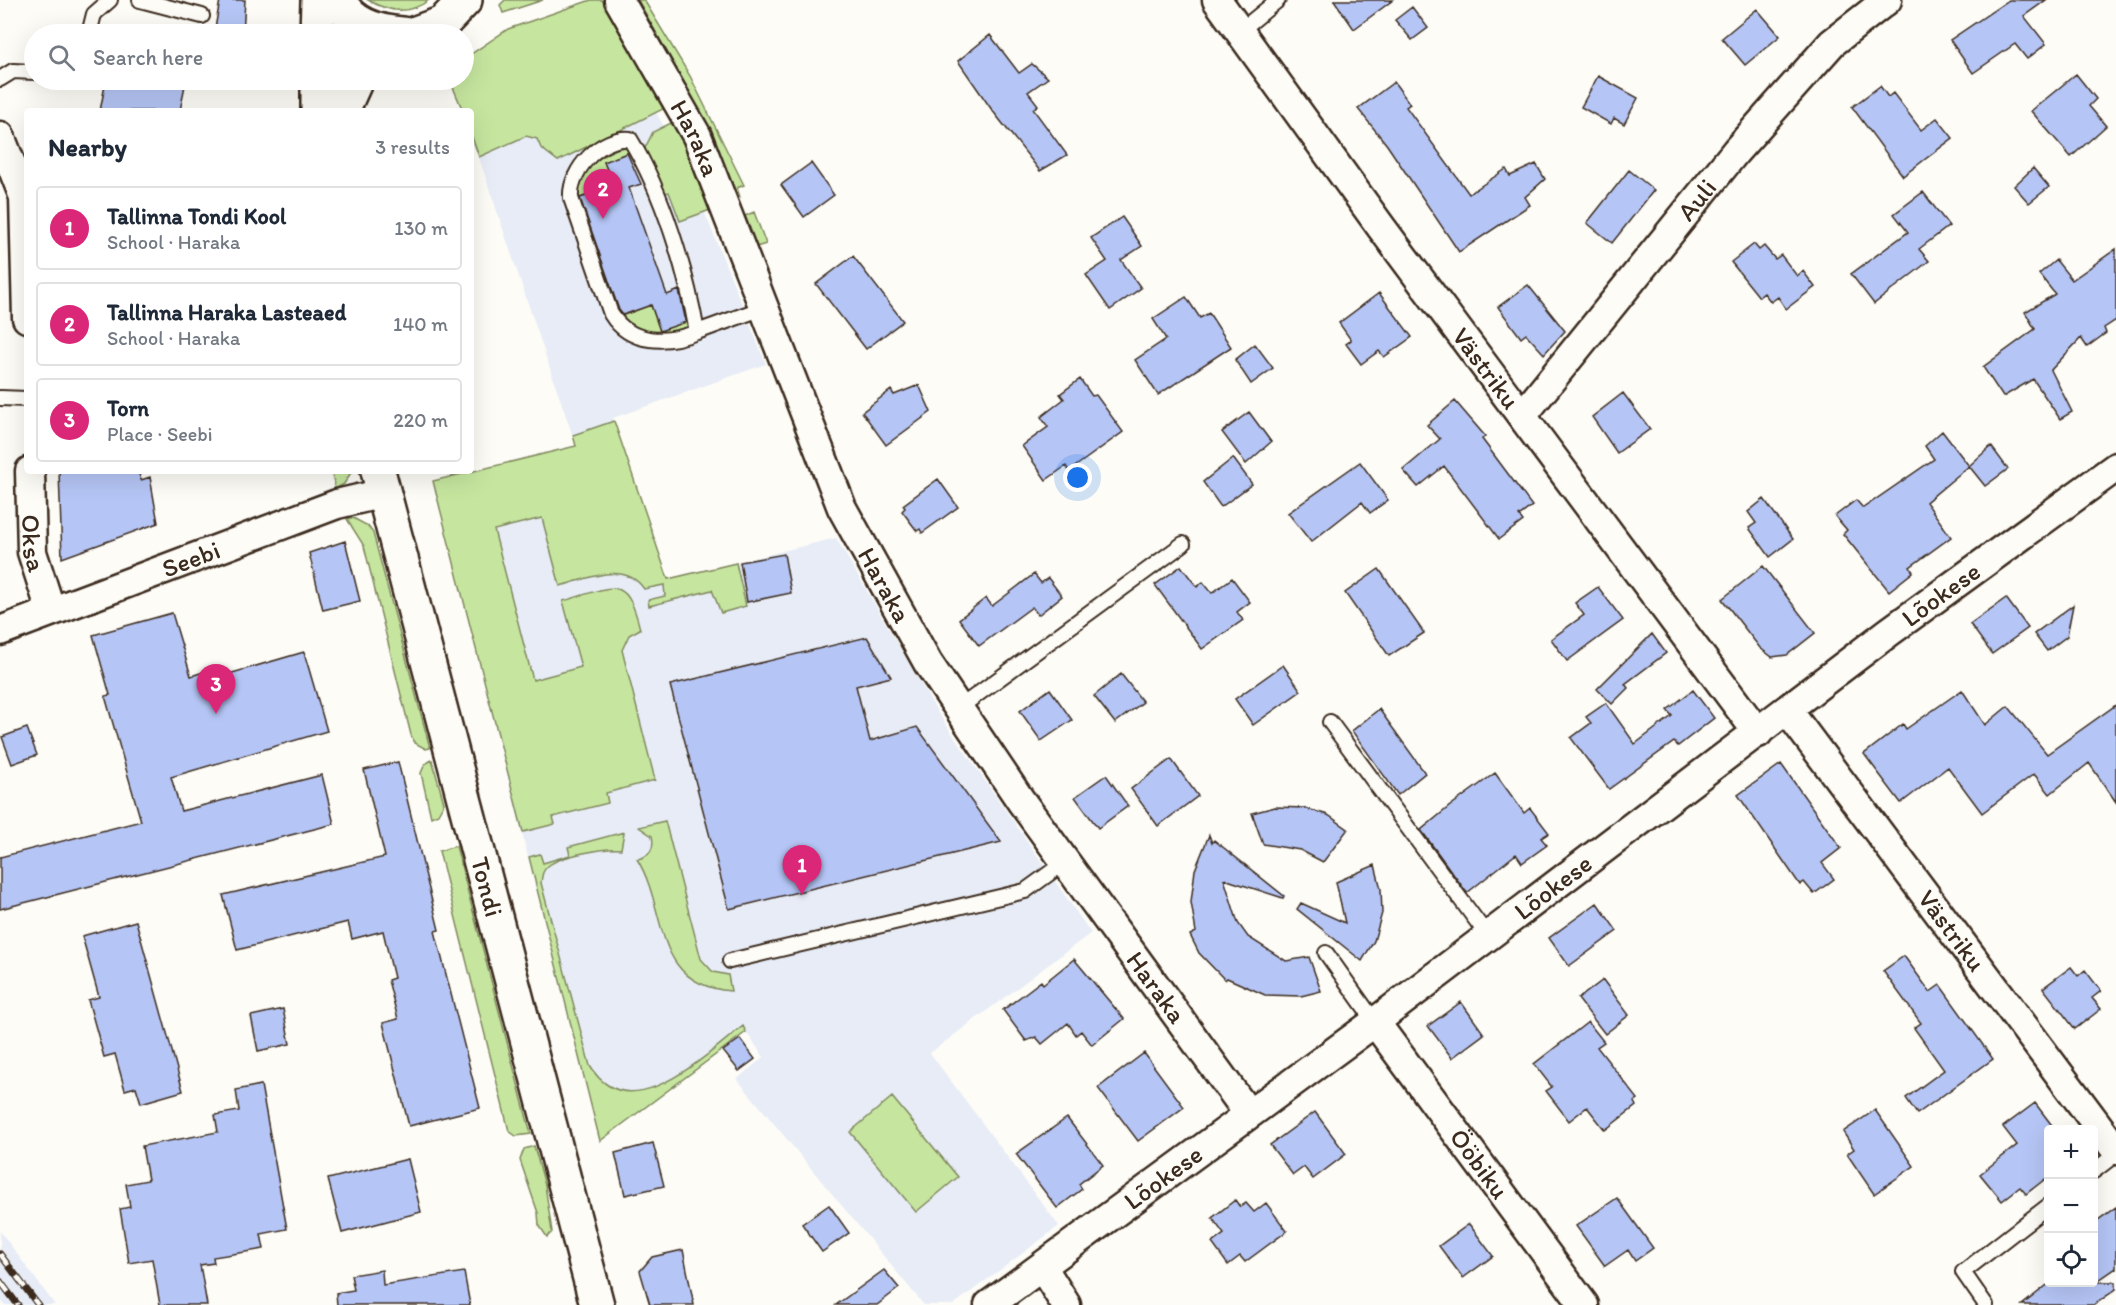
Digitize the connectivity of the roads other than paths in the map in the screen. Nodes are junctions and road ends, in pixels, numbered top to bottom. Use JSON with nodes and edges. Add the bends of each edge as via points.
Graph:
{"nodes":[{"id":1,"x":110,"y":0,"type":"edge"},
{"id":2,"x":140,"y":0,"type":"edge"},
{"id":3,"x":318,"y":0,"type":"edge"},
{"id":4,"x":339,"y":0,"type":"edge"},
{"id":5,"x":619,"y":0,"type":"edge"},
{"id":6,"x":1217,"y":0,"type":"edge"},
{"id":7,"x":1278,"y":0,"type":"edge"},
{"id":8,"x":1887,"y":0,"type":"edge"},
{"id":9,"x":465,"y":5,"type":"edge"},
{"id":10,"x":202,"y":16,"type":"dead end"},
{"id":11,"x":92,"y":24,"type":"edge"},
{"id":12,"x":317,"y":24,"type":"edge"},
{"id":13,"x":363,"y":24,"type":"edge"},
{"id":14,"x":439,"y":24,"type":"edge"},
{"id":15,"x":1240,"y":31,"type":"junction"},
{"id":16,"x":24,"y":71,"type":"edge"},
{"id":17,"x":0,"y":79,"type":"edge"},
{"id":18,"x":318,"y":90,"type":"edge"},
{"id":19,"x":351,"y":90,"type":"edge"},
{"id":20,"x":318,"y":108,"type":"edge"},
{"id":21,"x":343,"y":108,"type":"edge"},
{"id":22,"x":0,"y":136,"type":"edge"},
{"id":23,"x":24,"y":197,"type":"edge"},
{"id":24,"x":763,"y":308,"type":"junction"},
{"id":25,"x":697,"y":332,"type":"junction"},
{"id":26,"x":0,"y":398,"type":"edge"},
{"id":27,"x":24,"y":399,"type":"edge"},
{"id":28,"x":1522,"y":416,"type":"junction"},
{"id":29,"x":2116,"y":467,"type":"edge"},
{"id":30,"x":30,"y":474,"type":"edge"},
{"id":31,"x":381,"y":482,"type":"edge"},
{"id":32,"x":1183,"y":544,"type":"dead end"},
{"id":33,"x":51,"y":611,"type":"junction"},
{"id":34,"x":0,"y":632,"type":"edge"},
{"id":35,"x":959,"y":708,"type":"junction"},
{"id":36,"x":1788,"y":711,"type":"junction"},
{"id":37,"x":1330,"y":722,"type":"dead end"},
{"id":38,"x":1758,"y":733,"type":"junction"},
{"id":39,"x":1065,"y":862,"type":"junction"},
{"id":40,"x":1487,"y":935,"type":"junction"},
{"id":41,"x":1326,"y":953,"type":"dead end"},
{"id":42,"x":730,"y":961,"type":"dead end"},
{"id":43,"x":1375,"y":1022,"type":"junction"},
{"id":44,"x":1248,"y":1113,"type":"junction"},
{"id":45,"x":2116,"y":1152,"type":"edge"},
{"id":46,"x":2098,"y":1168,"type":"edge"},
{"id":47,"x":2044,"y":1210,"type":"edge"},
{"id":48,"x":1043,"y":1268,"type":"junction"},
{"id":49,"x":597,"y":1305,"type":"edge"},
{"id":50,"x":989,"y":1305,"type":"edge"},
{"id":51,"x":1066,"y":1305,"type":"edge"},
{"id":52,"x":1584,"y":1305,"type":"edge"},
{"id":53,"x":1986,"y":1305,"type":"edge"}],
"edges":[{"from":1,"to":11,"type":"lane","via":[[94,14]]},
{"from":2,"to":10,"type":"lane"},
{"from":3,"to":12,"type":"street"},
{"from":4,"to":13,"type":"street"},
{"from":5,"to":24,"type":"street","name":"Haraka","via":[[697,136]]},
{"from":6,"to":15,"type":"street","name":"Västriku"},
{"from":7,"to":15,"type":"lane"},
{"from":8,"to":28,"type":"street","name":"Auli","via":[[1832,43],[1744,142]]},
{"from":9,"to":14,"type":"street"},
{"from":15,"to":28,"type":"street","name":"Västriku"},
{"from":16,"to":17,"type":"lane","via":[[13,70]]},
{"from":18,"to":20,"type":"street"},
{"from":19,"to":21,"type":"street"},
{"from":22,"to":23,"type":"street"},
{"from":24,"to":25,"type":"lane"},
{"from":24,"to":35,"type":"street","name":"Haraka","via":[[842,508],[928,663]]},
{"from":25,"to":25,"type":"lane","via":[[691,297],[660,203],[630,139],[619,138],[595,151],[570,185],[611,314],[617,324],[643,338],[674,340]]},
{"from":26,"to":27,"type":"lane"},
{"from":28,"to":38,"type":"street","name":"Västriku"},
{"from":29,"to":36,"type":"street","name":"Lõokese","via":[[1889,632]]},
{"from":30,"to":33,"type":"street","name":"Oksa","via":[[32,552]]},
{"from":31,"to":33,"type":"street","name":"Seebi","via":[[337,504]]},
{"from":31,"to":49,"type":"street","name":"Tondi"},
{"from":32,"to":35,"type":"lane"},
{"from":33,"to":34,"type":"street","name":"Seebi"},
{"from":35,"to":39,"type":"street","name":"Haraka"},
{"from":36,"to":38,"type":"street","name":"Lõokese"},
{"from":36,"to":45,"type":"street","name":"Västriku"},
{"from":37,"to":40,"type":"lane"},
{"from":38,"to":40,"type":"street","name":"Lõokese"},
{"from":39,"to":42,"type":"lane","via":[[1025,891]]},
{"from":39,"to":44,"type":"street","name":"Haraka"},
{"from":40,"to":43,"type":"street","name":"Lõokese"},
{"from":41,"to":43,"type":"lane"},
{"from":43,"to":44,"type":"street","name":"Lõokese"},
{"from":43,"to":52,"type":"street","name":"Ööbiku"},
{"from":44,"to":48,"type":"street","name":"Lõokese"},
{"from":45,"to":46,"type":"lane"},
{"from":47,"to":53,"type":"lane","via":[[1963,1272]]},
{"from":48,"to":50,"type":"street","name":"Lõokese"},
{"from":48,"to":51,"type":"street"}]}
